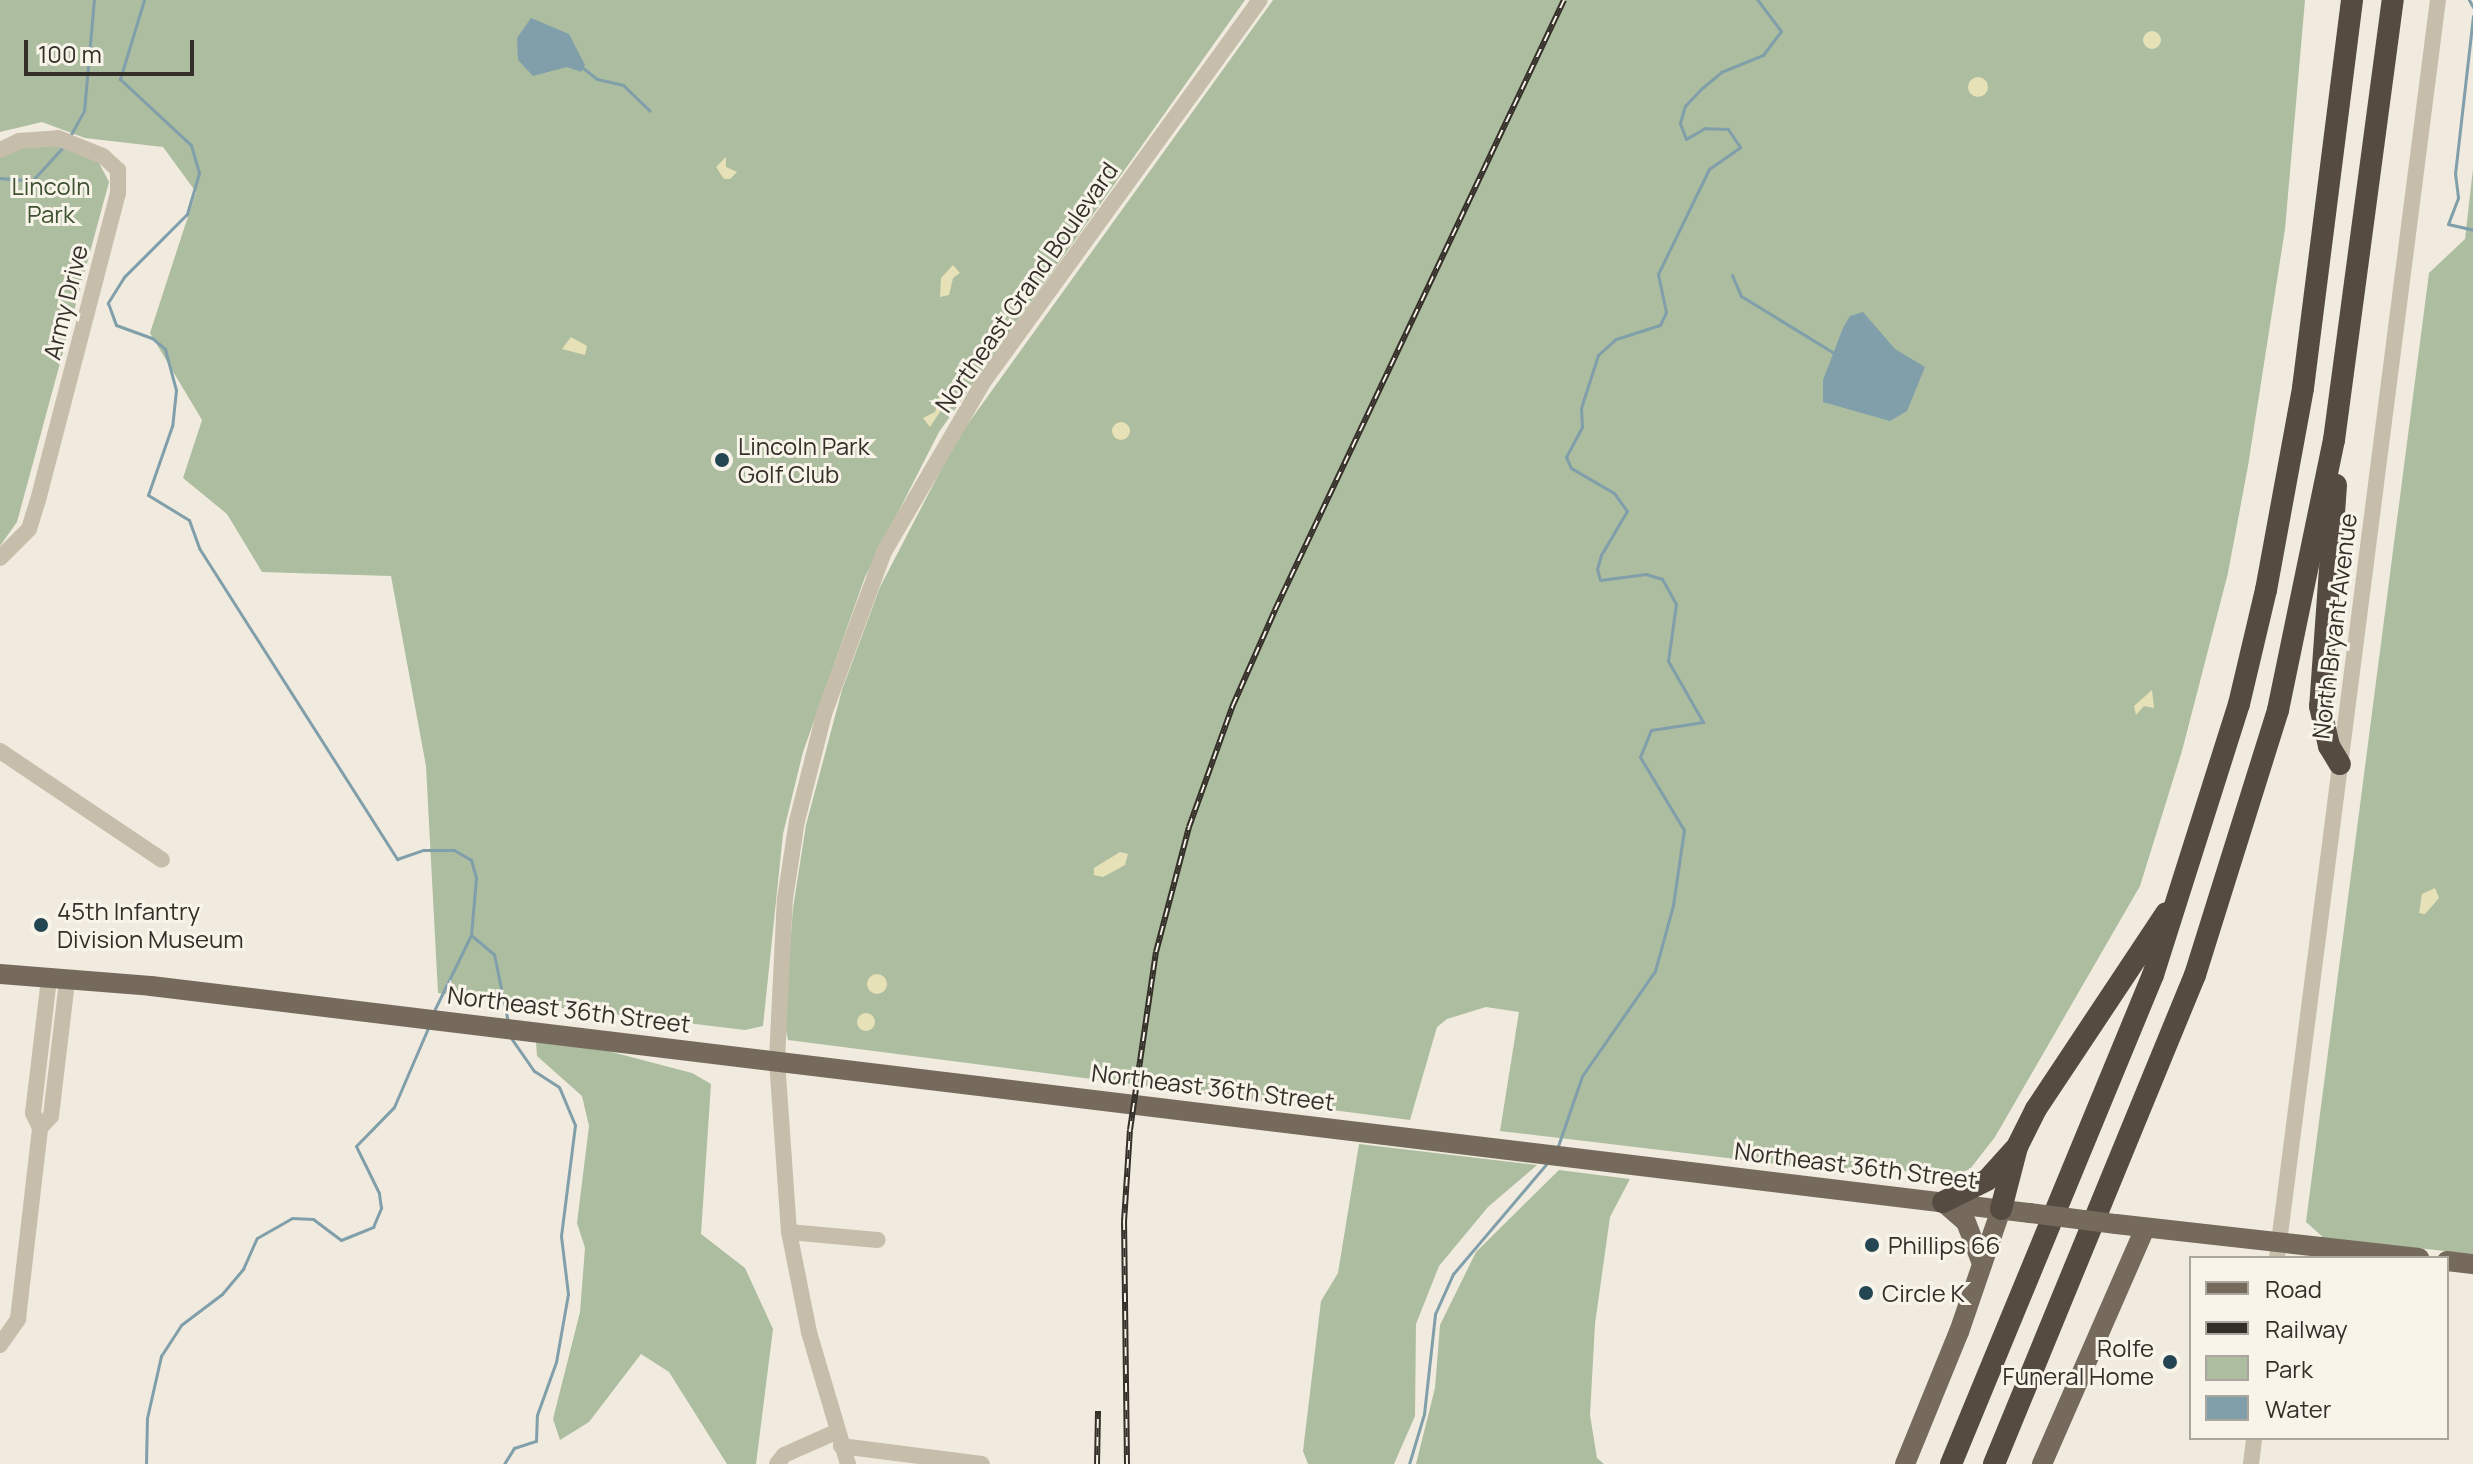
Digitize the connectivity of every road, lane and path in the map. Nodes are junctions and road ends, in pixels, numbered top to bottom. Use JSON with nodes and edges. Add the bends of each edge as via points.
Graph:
{"nodes":[{"id":1,"x":1260,"y":0,"type":"edge"},
{"id":2,"x":2352,"y":0,"type":"edge"},
{"id":3,"x":2393,"y":0,"type":"edge"},
{"id":4,"x":2438,"y":0,"type":"edge"},
{"id":5,"x":0,"y":150,"type":"edge"},
{"id":6,"x":2334,"y":440,"type":"junction"},
{"id":7,"x":0,"y":558,"type":"edge"},
{"id":8,"x":0,"y":751,"type":"edge"},
{"id":9,"x":2340,"y":764,"type":"junction"},
{"id":10,"x":162,"y":860,"type":"dead end"},
{"id":11,"x":2184,"y":885,"type":"junction"},
{"id":12,"x":0,"y":974,"type":"edge"},
{"id":13,"x":58,"y":980,"type":"junction"},
{"id":14,"x":777,"y":1060,"type":"junction"},
{"id":15,"x":2017,"y":1147,"type":"junction"},
{"id":16,"x":1943,"y":1202,"type":"junction"},
{"id":17,"x":2001,"y":1209,"type":"junction"},
{"id":18,"x":2145,"y":1228,"type":"junction"},
{"id":19,"x":789,"y":1232,"type":"junction"},
{"id":20,"x":878,"y":1240,"type":"dead end"},
{"id":21,"x":2326,"y":1247,"type":"junction"},
{"id":22,"x":2278,"y":1250,"type":"edge"},
{"id":23,"x":2307,"y":1256,"type":"edge"},
{"id":24,"x":2402,"y":1256,"type":"edge"},
{"id":25,"x":2449,"y":1261,"type":"edge"},
{"id":26,"x":1982,"y":1264,"type":"junction"},
{"id":27,"x":2473,"y":1264,"type":"edge"},
{"id":28,"x":0,"y":1345,"type":"edge"},
{"id":29,"x":839,"y":1439,"type":"junction"},
{"id":30,"x":2254,"y":1440,"type":"edge"},
{"id":31,"x":777,"y":1464,"type":"edge"},
{"id":32,"x":848,"y":1464,"type":"edge"},
{"id":33,"x":982,"y":1464,"type":"edge"},
{"id":34,"x":1905,"y":1464,"type":"edge"},
{"id":35,"x":1951,"y":1464,"type":"edge"},
{"id":36,"x":1994,"y":1464,"type":"edge"},
{"id":37,"x":2042,"y":1464,"type":"edge"},
{"id":38,"x":2251,"y":1464,"type":"edge"}],
"edges":[{"from":1,"to":14,"type":"street","name":"Northeast Grand Boulevard","via":[[984,381],[884,552],[824,714],[797,821],[776,994]]},
{"from":2,"to":11,"type":"highway","via":[[2285,498],[2239,704]]},
{"from":3,"to":6,"type":"highway"},
{"from":4,"to":9,"type":"street","name":"North Bryant Avenue"},
{"from":5,"to":7,"type":"street","name":"Army Drive","via":[[19,141],[58,138],[118,170],[118,193],[37,503],[29,529]]},
{"from":6,"to":9,"type":"highway","via":[[2338,520],[2320,706],[2329,746]]},
{"from":6,"to":36,"type":"highway","via":[[2290,662],[2223,897],[2161,1063]]},
{"from":8,"to":10,"type":"street"},
{"from":9,"to":22,"type":"street","name":"North Bryant Avenue"},
{"from":11,"to":15,"type":"highway","via":[[2056,1076]]},
{"from":11,"to":35,"type":"highway","via":[[2072,1180]]},
{"from":12,"to":13,"type":"main road","name":"Northeast 36th Street"},
{"from":13,"to":14,"type":"main road","name":"Northeast 36th Street","via":[[151,986]]},
{"from":13,"to":28,"type":"street","via":[[51,1116],[40,1128],[18,1319]]},
{"from":14,"to":16,"type":"main road","name":"Northeast 36th Street"},
{"from":14,"to":19,"type":"street","name":"Northeast Grand Boulevard"},
{"from":15,"to":16,"type":"highway","via":[[1987,1180]]},
{"from":15,"to":17,"type":"highway"},
{"from":16,"to":17,"type":"main road","name":"Northeast 36th Street"},
{"from":16,"to":26,"type":"main road","via":[[1966,1222]]},
{"from":17,"to":18,"type":"main road","name":"Northeast 36th Street","bridge":true},
{"from":17,"to":26,"type":"main road"},
{"from":18,"to":22,"type":"main road","name":"Northeast 36th Street"},
{"from":18,"to":37,"type":"main road"},
{"from":19,"to":20,"type":"street"},
{"from":19,"to":29,"type":"street","name":"Northeast Grand Boulevard"},
{"from":21,"to":22,"type":"main road","name":"Northeast 36th Street"},
{"from":21,"to":23,"type":"main road"},
{"from":21,"to":24,"type":"main road","name":"Northeast 36th Street"},
{"from":25,"to":27,"type":"main road"},
{"from":26,"to":34,"type":"main road"},
{"from":29,"to":31,"type":"street","via":[[784,1455]]},
{"from":29,"to":32,"type":"street","name":"Northeast Grand Boulevard"},
{"from":29,"to":33,"type":"street"},
{"from":30,"to":38,"type":"street"}]}
